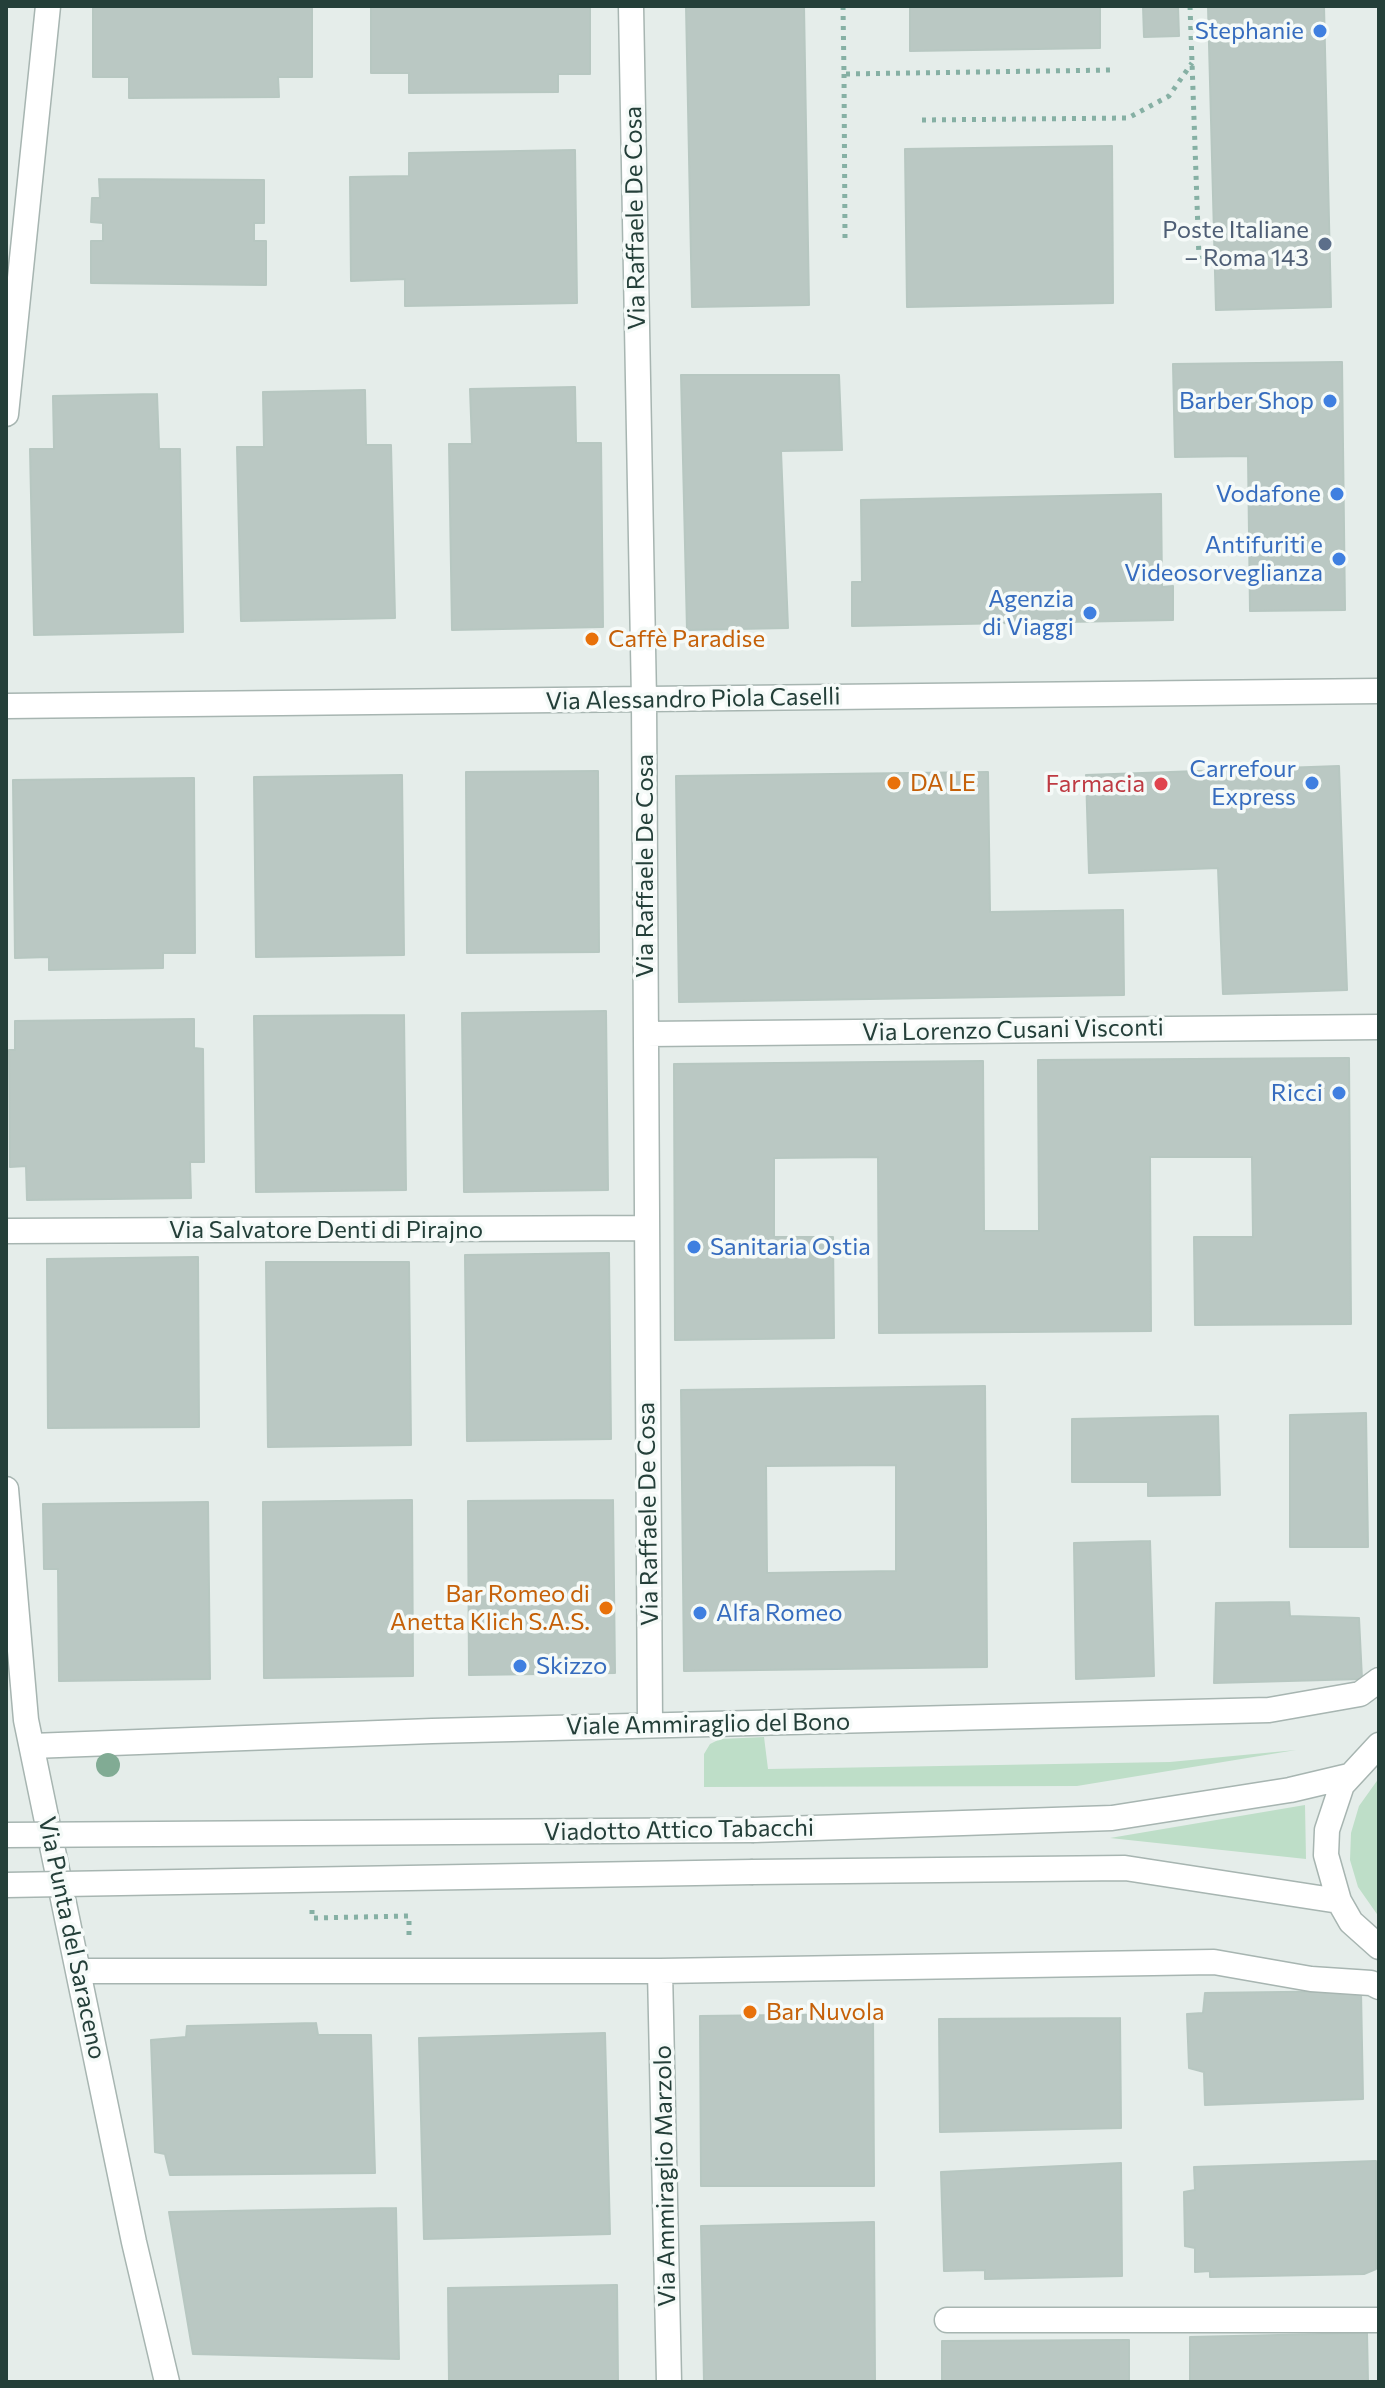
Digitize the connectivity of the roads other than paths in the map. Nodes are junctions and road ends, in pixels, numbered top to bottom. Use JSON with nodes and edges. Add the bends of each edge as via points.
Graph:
{"nodes":[{"id":1,"x":48,"y":6,"type":"edge"},
{"id":2,"x":631,"y":6,"type":"edge"},
{"id":3,"x":6,"y":414,"type":"edge"},
{"id":4,"x":1379,"y":691,"type":"edge"},
{"id":5,"x":644,"y":700,"type":"junction"},
{"id":6,"x":6,"y":706,"type":"edge"},
{"id":7,"x":1379,"y":1027,"type":"edge"},
{"id":8,"x":646,"y":1034,"type":"junction"},
{"id":9,"x":646,"y":1228,"type":"junction"},
{"id":10,"x":6,"y":1231,"type":"edge"},
{"id":11,"x":6,"y":1489,"type":"edge"},
{"id":12,"x":1379,"y":1680,"type":"edge"},
{"id":13,"x":650,"y":1725,"type":"junction"},
{"id":14,"x":1379,"y":1745,"type":"edge"},
{"id":15,"x":32,"y":1746,"type":"junction"},
{"id":16,"x":1349,"y":1776,"type":"junction"},
{"id":17,"x":6,"y":1835,"type":"edge"},
{"id":18,"x":6,"y":1885,"type":"edge"},
{"id":19,"x":1339,"y":1901,"type":"junction"},
{"id":20,"x":1379,"y":1947,"type":"edge"},
{"id":21,"x":80,"y":1971,"type":"junction"},
{"id":22,"x":660,"y":1971,"type":"junction"},
{"id":23,"x":1379,"y":1987,"type":"edge"},
{"id":24,"x":947,"y":2320,"type":"dead end"},
{"id":25,"x":1379,"y":2320,"type":"edge"},
{"id":26,"x":167,"y":2382,"type":"edge"},
{"id":27,"x":669,"y":2382,"type":"edge"}],
"edges":[{"from":1,"to":3,"type":"street"},
{"from":2,"to":5,"type":"street","name":"Via Raffaele De Cosa"},
{"from":4,"to":5,"type":"street","name":"Via Alessandro Piola Caselli"},
{"from":5,"to":6,"type":"street","name":"Via Alessandro Piola Caselli"},
{"from":5,"to":8,"type":"street","name":"Via Raffaele De Cosa"},
{"from":7,"to":8,"type":"street","name":"Via Lorenzo Cusani Visconti"},
{"from":8,"to":9,"type":"street","name":"Via Raffaele De Cosa"},
{"from":9,"to":10,"type":"street","name":"Via Salvatore Denti di Pirajno"},
{"from":9,"to":13,"type":"street","name":"Via Raffaele De Cosa"},
{"from":11,"to":15,"type":"street","name":"Via Punta del Saraceno","via":[[19,1671]]},
{"from":12,"to":13,"type":"street","name":"Viale Ammiraglio del Bono","via":[[1360,1694],[1269,1710]]},
{"from":13,"to":15,"type":"street","name":"Viale Ammiraglio del Bono"},
{"from":14,"to":16,"type":"street"},
{"from":15,"to":21,"type":"street","name":"Via Punta del Saraceno"},
{"from":16,"to":17,"type":"street","name":"Viadotto Attico Tabacchi","bridge":true,"via":[[1112,1818],[754,1830]]},
{"from":16,"to":19,"type":"street","via":[[1327,1830],[1330,1879]]},
{"from":18,"to":19,"type":"street","name":"Viadotto Attico Tabacchi","bridge":true,"via":[[1125,1868]]},
{"from":19,"to":20,"type":"street","via":[[1351,1922]]},
{"from":21,"to":22,"type":"street"},
{"from":21,"to":26,"type":"street","name":"Via Punta del Saraceno"},
{"from":22,"to":23,"type":"street","via":[[1214,1962]]},
{"from":22,"to":27,"type":"street","name":"Via Ammiraglio Marzolo"},
{"from":24,"to":25,"type":"street"}]}
